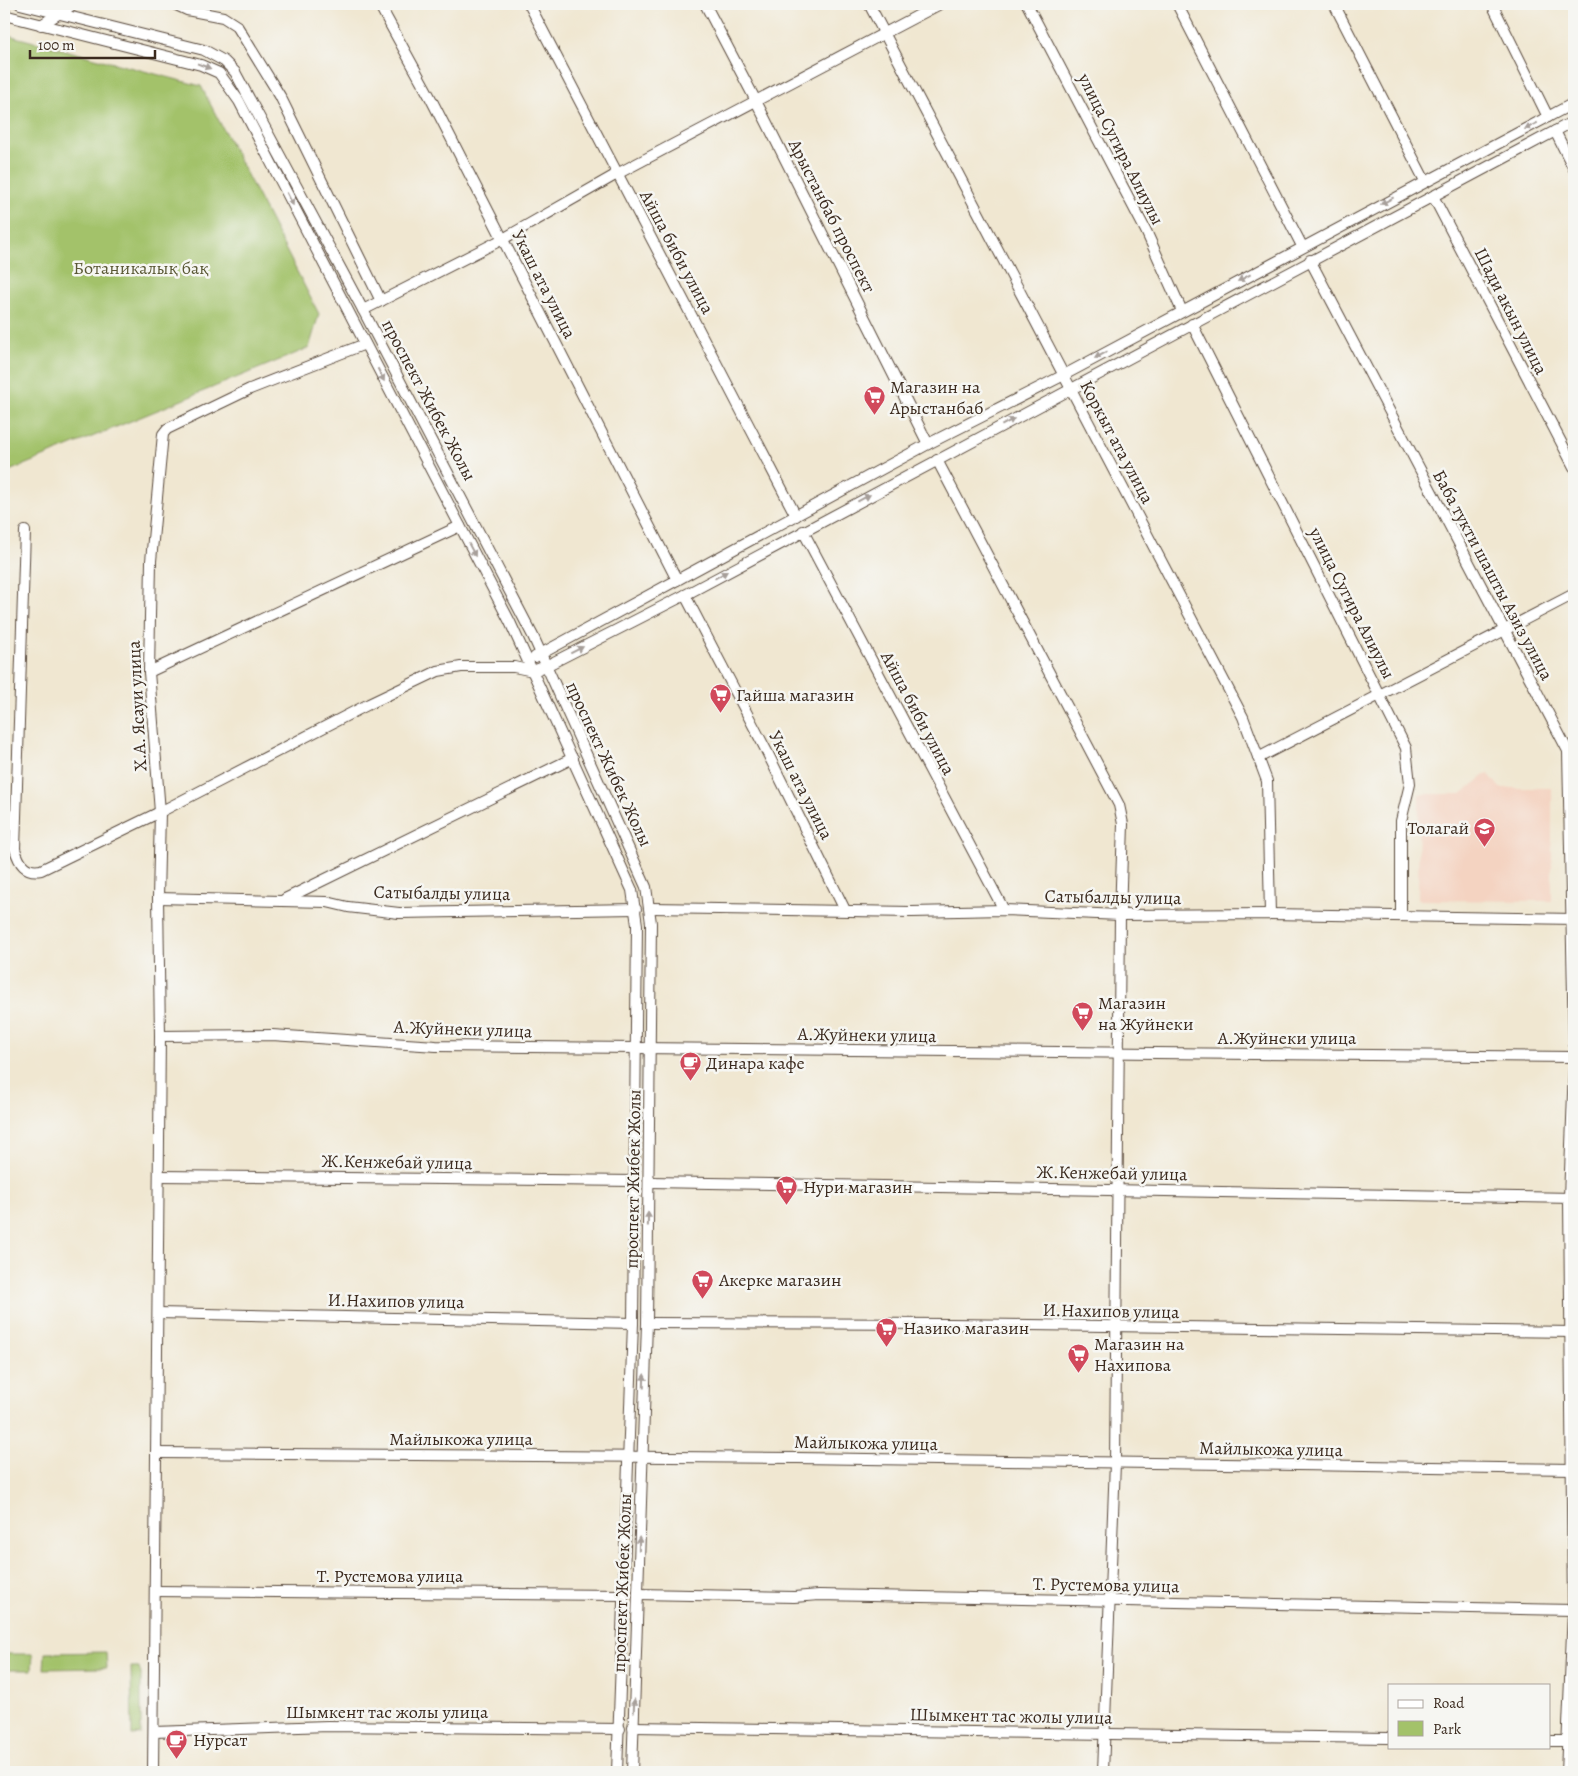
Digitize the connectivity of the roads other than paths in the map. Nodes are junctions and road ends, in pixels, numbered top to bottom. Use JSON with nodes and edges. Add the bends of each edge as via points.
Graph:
{"nodes":[{"id":1,"x":20,"y":4,"type":"edge"},
{"id":2,"x":74,"y":4,"type":"edge"},
{"id":3,"x":174,"y":4,"type":"edge"},
{"id":4,"x":379,"y":4,"type":"edge"},
{"id":5,"x":529,"y":4,"type":"edge"},
{"id":6,"x":705,"y":4,"type":"edge"},
{"id":7,"x":869,"y":4,"type":"edge"},
{"id":8,"x":940,"y":4,"type":"edge"},
{"id":9,"x":1027,"y":4,"type":"edge"},
{"id":10,"x":1177,"y":4,"type":"edge"},
{"id":11,"x":1334,"y":4,"type":"edge"},
{"id":12,"x":1492,"y":4,"type":"edge"},
{"id":13,"x":60,"y":13,"type":"junction"},
{"id":14,"x":4,"y":15,"type":"edge"},
{"id":15,"x":41,"y":25,"type":"junction"},
{"id":16,"x":884,"y":33,"type":"junction"},
{"id":17,"x":756,"y":100,"type":"junction"},
{"id":18,"x":1574,"y":103,"type":"edge"},
{"id":19,"x":1548,"y":117,"type":"junction"},
{"id":20,"x":1574,"y":121,"type":"edge"},
{"id":21,"x":1555,"y":132,"type":"junction"},
{"id":22,"x":1574,"y":169,"type":"edge"},
{"id":23,"x":617,"y":174,"type":"junction"},
{"id":24,"x":1426,"y":181,"type":"junction"},
{"id":25,"x":1433,"y":196,"type":"junction"},
{"id":26,"x":502,"y":238,"type":"junction"},
{"id":27,"x":1302,"y":246,"type":"junction"},
{"id":28,"x":1310,"y":260,"type":"junction"},
{"id":29,"x":381,"y":301,"type":"junction"},
{"id":30,"x":363,"y":310,"type":"junction"},
{"id":31,"x":1182,"y":311,"type":"junction"},
{"id":32,"x":1192,"y":324,"type":"junction"},
{"id":33,"x":365,"y":344,"type":"junction"},
{"id":34,"x":1064,"y":375,"type":"junction"},
{"id":35,"x":1070,"y":389,"type":"junction"},
{"id":36,"x":928,"y":444,"type":"junction"},
{"id":37,"x":937,"y":460,"type":"junction"},
{"id":38,"x":1574,"y":467,"type":"edge"},
{"id":39,"x":796,"y":516,"type":"junction"},
{"id":40,"x":460,"y":526,"type":"junction"},
{"id":41,"x":25,"y":531,"type":"dead end"},
{"id":42,"x":803,"y":531,"type":"junction"},
{"id":43,"x":677,"y":580,"type":"junction"},
{"id":44,"x":1574,"y":594,"type":"edge"},
{"id":45,"x":684,"y":595,"type":"junction"},
{"id":46,"x":1504,"y":630,"type":"junction"},
{"id":47,"x":541,"y":654,"type":"junction"},
{"id":48,"x":528,"y":660,"type":"junction"},
{"id":49,"x":546,"y":666,"type":"junction"},
{"id":50,"x":514,"y":667,"type":"junction"},
{"id":51,"x":533,"y":671,"type":"junction"},
{"id":52,"x":149,"y":672,"type":"junction"},
{"id":53,"x":1380,"y":695,"type":"junction"},
{"id":54,"x":573,"y":758,"type":"junction"},
{"id":55,"x":1258,"y":758,"type":"junction"},
{"id":56,"x":160,"y":812,"type":"junction"},
{"id":57,"x":158,"y":898,"type":"junction"},
{"id":58,"x":282,"y":901,"type":"junction"},
{"id":59,"x":650,"y":908,"type":"junction"},
{"id":60,"x":636,"y":909,"type":"junction"},
{"id":61,"x":846,"y":910,"type":"junction"},
{"id":62,"x":1004,"y":910,"type":"junction"},
{"id":63,"x":1270,"y":914,"type":"junction"},
{"id":64,"x":1401,"y":915,"type":"junction"},
{"id":65,"x":1120,"y":916,"type":"junction"},
{"id":66,"x":1572,"y":919,"type":"edge"},
{"id":67,"x":160,"y":1036,"type":"junction"},
{"id":68,"x":1574,"y":1044,"type":"edge"},
{"id":69,"x":636,"y":1048,"type":"junction"},
{"id":70,"x":651,"y":1048,"type":"junction"},
{"id":71,"x":1119,"y":1054,"type":"junction"},
{"id":72,"x":1574,"y":1057,"type":"edge"},
{"id":73,"x":1574,"y":1067,"type":"edge"},
{"id":74,"x":159,"y":1176,"type":"junction"},
{"id":75,"x":635,"y":1181,"type":"junction"},
{"id":76,"x":649,"y":1182,"type":"junction"},
{"id":77,"x":1118,"y":1189,"type":"junction"},
{"id":78,"x":1572,"y":1198,"type":"edge"},
{"id":79,"x":158,"y":1313,"type":"junction"},
{"id":80,"x":633,"y":1323,"type":"junction"},
{"id":81,"x":647,"y":1323,"type":"junction"},
{"id":82,"x":1115,"y":1327,"type":"junction"},
{"id":83,"x":1572,"y":1332,"type":"edge"},
{"id":84,"x":156,"y":1454,"type":"junction"},
{"id":85,"x":641,"y":1456,"type":"junction"},
{"id":86,"x":628,"y":1457,"type":"junction"},
{"id":87,"x":1115,"y":1463,"type":"junction"},
{"id":88,"x":1573,"y":1469,"type":"edge"},
{"id":89,"x":155,"y":1591,"type":"junction"},
{"id":90,"x":638,"y":1594,"type":"junction"},
{"id":91,"x":624,"y":1595,"type":"junction"},
{"id":92,"x":1109,"y":1602,"type":"junction"},
{"id":93,"x":1574,"y":1610,"type":"edge"},
{"id":94,"x":633,"y":1727,"type":"junction"},
{"id":95,"x":620,"y":1729,"type":"junction"},
{"id":96,"x":154,"y":1732,"type":"junction"},
{"id":97,"x":1105,"y":1733,"type":"junction"},
{"id":98,"x":1388,"y":1738,"type":"edge"},
{"id":99,"x":1550,"y":1741,"type":"edge"},
{"id":100,"x":1570,"y":1741,"type":"edge"},
{"id":101,"x":153,"y":1772,"type":"edge"},
{"id":102,"x":617,"y":1772,"type":"edge"},
{"id":103,"x":632,"y":1772,"type":"edge"},
{"id":104,"x":1103,"y":1772,"type":"edge"},
{"id":105,"x":1566,"y":1772,"type":"edge"}],
"edges":[{"from":1,"to":13,"type":"street","name":"проспект Жибек Жолы"},
{"from":2,"to":13,"type":"street"},
{"from":3,"to":29,"type":"street","via":[[223,17],[237,26],[280,96]]},
{"from":4,"to":26,"type":"street","name":"Укаш ата улица"},
{"from":5,"to":23,"type":"street","name":"Айша биби улица"},
{"from":6,"to":17,"type":"street","name":"Арыстанбаб проспект"},
{"from":7,"to":16,"type":"street","name":"Коркыт ата улица"},
{"from":8,"to":16,"type":"street"},
{"from":9,"to":31,"type":"street","name":"улица Сугира Алиулы","via":[[1146,231]]},
{"from":10,"to":27,"type":"street"},
{"from":11,"to":24,"type":"street"},
{"from":12,"to":19,"type":"street"},
{"from":13,"to":15,"type":"street"},
{"from":13,"to":30,"type":"street","name":"проспект Жибек Жолы","via":[[204,50],[224,61],[235,72]]},
{"from":14,"to":15,"type":"street","name":"проспект Жибек Жолы"},
{"from":15,"to":33,"type":"street","name":"проспект Жибек Жолы","one_way":true,"via":[[202,64],[219,73],[240,101]]},
{"from":16,"to":17,"type":"street"},
{"from":16,"to":34,"type":"street","name":"Коркыт ата улица"},
{"from":17,"to":23,"type":"street"},
{"from":17,"to":36,"type":"street","name":"Арыстанбаб проспект"},
{"from":18,"to":19,"type":"street"},
{"from":19,"to":24,"type":"street","one_way":true},
{"from":20,"to":21,"type":"street"},
{"from":21,"to":22,"type":"street"},
{"from":21,"to":25,"type":"street"},
{"from":23,"to":26,"type":"street"},
{"from":23,"to":39,"type":"street","name":"Айша биби улица"},
{"from":24,"to":27,"type":"street","one_way":true},
{"from":25,"to":28,"type":"street"},
{"from":25,"to":38,"type":"street","name":"Шади акын улица"},
{"from":26,"to":29,"type":"street"},
{"from":26,"to":43,"type":"street","name":"Укаш ата улица"},
{"from":27,"to":31,"type":"street","one_way":true},
{"from":28,"to":32,"type":"street"},
{"from":28,"to":46,"type":"street","name":"Баба тукти шашты Азиз улица"},
{"from":29,"to":30,"type":"street"},
{"from":30,"to":47,"type":"street","name":"проспект Жибек Жолы"},
{"from":31,"to":34,"type":"street","one_way":true},
{"from":32,"to":35,"type":"street"},
{"from":32,"to":53,"type":"street","name":"улица Сугира Алиулы"},
{"from":33,"to":40,"type":"street","name":"проспект Жибек Жолы","one_way":true},
{"from":33,"to":52,"type":"street","name":"Х.А. Ясауи улица","via":[[250,389],[167,429],[163,434],[151,561]]},
{"from":34,"to":35,"type":"street","name":"Коркыт ата улица"},
{"from":34,"to":36,"type":"street"},
{"from":37,"to":35,"type":"street","one_way":true},
{"from":35,"to":55,"type":"street","name":"Коркыт ата улица","via":[[1243,717]]},
{"from":36,"to":39,"type":"street"},
{"from":42,"to":37,"type":"street","one_way":true},
{"from":37,"to":65,"type":"street","via":[[1119,805],[1123,824]]},
{"from":39,"to":43,"type":"street"},
{"from":40,"to":48,"type":"street","name":"проспект Жибек Жолы","one_way":true},
{"from":40,"to":52,"type":"street"},
{"from":41,"to":56,"type":"street","via":[[15,849],[18,858],[26,869],[41,870]]},
{"from":45,"to":42,"type":"street","one_way":true},
{"from":42,"to":62,"type":"street","name":"Айша биби улица"},
{"from":43,"to":47,"type":"street"},
{"from":44,"to":46,"type":"street"},
{"from":49,"to":45,"type":"street","one_way":true},
{"from":45,"to":61,"type":"street","name":"Укаш ата улица"},
{"from":46,"to":53,"type":"street"},
{"from":46,"to":66,"type":"street","name":"Баба тукти шашты Азиз улица","via":[[1568,751]]},
{"from":47,"to":48,"type":"street"},
{"from":47,"to":49,"type":"street","name":"проспект Жибек Жолы"},
{"from":48,"to":50,"type":"street"},
{"from":48,"to":51,"type":"street","name":"проспект Жибек Жолы"},
{"from":49,"to":51,"type":"street"},
{"from":49,"to":59,"type":"street","name":"проспект Жибек Жолы","via":[[637,864]]},
{"from":50,"to":51,"type":"street"},
{"from":50,"to":56,"type":"street","via":[[461,667],[438,671]]},
{"from":51,"to":54,"type":"street","name":"проспект Жибек Жолы"},
{"from":52,"to":56,"type":"street","name":"Х.А. Ясауи улица"},
{"from":53,"to":55,"type":"street"},
{"from":53,"to":64,"type":"street","name":"улица Сугира Алиулы","via":[[1406,748],[1410,784],[1401,821]]},
{"from":54,"to":58,"type":"street"},
{"from":54,"to":60,"type":"street","name":"проспект Жибек Жолы","via":[[632,890]]},
{"from":55,"to":63,"type":"street","name":"Коркыт ата улица","via":[[1267,781]]},
{"from":56,"to":57,"type":"street","name":"Х.А. Ясауи улица"},
{"from":57,"to":58,"type":"street","name":"Сатыбалды улица"},
{"from":57,"to":67,"type":"street","name":"Х.А. Ясауи улица"},
{"from":58,"to":60,"type":"street","name":"Сатыбалды улица","via":[[327,902],[399,913]]},
{"from":59,"to":61,"type":"street","name":"Сатыбалды улица"},
{"from":59,"to":70,"type":"street","name":"проспект Жибек Жолы"},
{"from":60,"to":69,"type":"street","name":"проспект Жибек Жолы"},
{"from":61,"to":62,"type":"street","name":"Сатыбалды улица"},
{"from":62,"to":65,"type":"street","name":"Сатыбалды улица"},
{"from":63,"to":64,"type":"street","name":"Сатыбалды улица"},
{"from":63,"to":65,"type":"street","name":"Сатыбалды улица"},
{"from":64,"to":66,"type":"street","name":"Сатыбалды улица"},
{"from":65,"to":71,"type":"street"},
{"from":66,"to":68,"type":"street","name":"Баба тукти шашты Азиз улица"},
{"from":67,"to":69,"type":"street","name":"А.Жуйнеки улица","via":[[272,1036],[436,1046]]},
{"from":67,"to":74,"type":"street","name":"Х.А. Ясауи улица"},
{"from":69,"to":70,"type":"street","name":"А.Жуйнеки улица"},
{"from":69,"to":75,"type":"street","name":"проспект Жибек Жолы"},
{"from":70,"to":71,"type":"street","name":"А.Жуйнеки улица"},
{"from":70,"to":76,"type":"street","name":"проспект Жибек Жолы"},
{"from":71,"to":72,"type":"street","name":"А.Жуйнеки улица"},
{"from":71,"to":77,"type":"street"},
{"from":73,"to":78,"type":"street"},
{"from":74,"to":75,"type":"street","name":"Ж.Кенжебай улица"},
{"from":74,"to":79,"type":"street","name":"Х.А. Ясауи улица"},
{"from":75,"to":80,"type":"street","name":"проспект Жибек Жолы"},
{"from":76,"to":77,"type":"street","name":"Ж.Кенжебай улица"},
{"from":81,"to":76,"type":"street","name":"проспект Жибек Жолы","one_way":true},
{"from":77,"to":78,"type":"street","name":"Ж.Кенжебай улица"},
{"from":77,"to":82,"type":"street"},
{"from":78,"to":83,"type":"street"},
{"from":79,"to":80,"type":"street","name":"И.Нахипов улица"},
{"from":79,"to":84,"type":"street","name":"Х.А. Ясауи улица"},
{"from":80,"to":86,"type":"street","name":"проспект Жибек Жолы"},
{"from":81,"to":82,"type":"street","name":"И.Нахипов улица"},
{"from":85,"to":81,"type":"street","name":"проспект Жибек Жолы","one_way":true},
{"from":82,"to":83,"type":"street","name":"И.Нахипов улица"},
{"from":82,"to":87,"type":"street"},
{"from":83,"to":88,"type":"street"},
{"from":84,"to":86,"type":"street","name":"Майлыкожа улица"},
{"from":84,"to":89,"type":"street","name":"Х.А. Ясауи улица"},
{"from":85,"to":86,"type":"street","name":"Майлыкожа улица"},
{"from":85,"to":87,"type":"street","name":"Майлыкожа улица"},
{"from":90,"to":85,"type":"street","name":"проспект Жибек Жолы","one_way":true},
{"from":86,"to":91,"type":"street","name":"проспект Жибек Жолы"},
{"from":87,"to":88,"type":"street","name":"Майлыкожа улица"},
{"from":87,"to":92,"type":"street"},
{"from":88,"to":93,"type":"street"},
{"from":89,"to":91,"type":"street","name":"Т. Рустемова улица"},
{"from":89,"to":96,"type":"street","name":"Х.А. Ясауи улица"},
{"from":90,"to":92,"type":"street","name":"Т. Рустемова улица"},
{"from":94,"to":90,"type":"street","name":"проспект Жибек Жолы","one_way":true},
{"from":91,"to":95,"type":"street","name":"проспект Жибек Жолы"},
{"from":92,"to":93,"type":"street","name":"Т. Рустемова улица"},
{"from":92,"to":97,"type":"street"},
{"from":93,"to":100,"type":"street"},
{"from":94,"to":97,"type":"street","name":"Шымкент тас жолы улица"},
{"from":94,"to":103,"type":"street","name":"проспект Жибек Жолы"},
{"from":95,"to":96,"type":"street","name":"Шымкент тас жолы улица","via":[[328,1726]]},
{"from":95,"to":102,"type":"street","name":"проспект Жибек Жолы"},
{"from":96,"to":101,"type":"street","name":"Х.А. Ясауи улица"},
{"from":97,"to":98,"type":"street","name":"Шымкент тас жолы улица"},
{"from":97,"to":104,"type":"street"},
{"from":99,"to":100,"type":"street"},
{"from":100,"to":105,"type":"street"}]}
